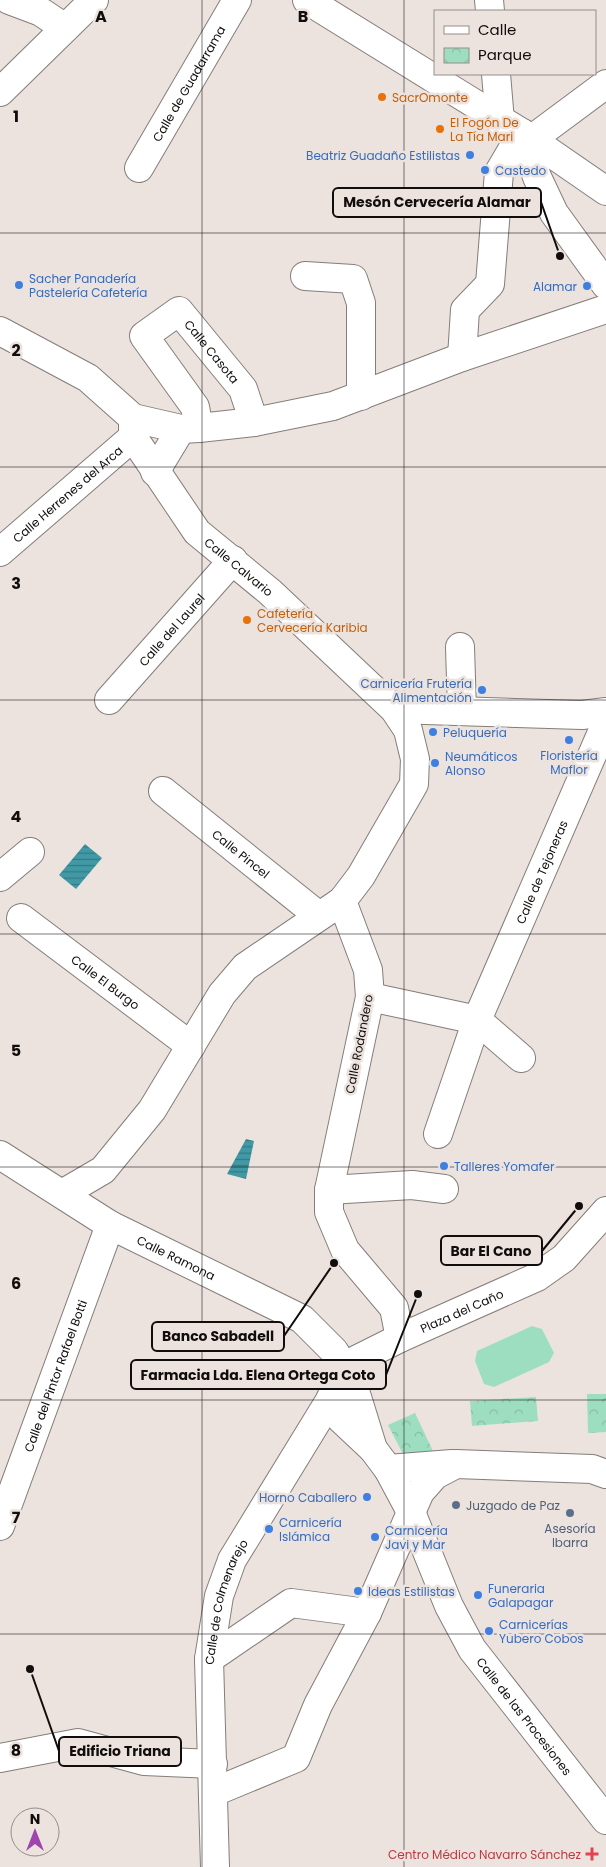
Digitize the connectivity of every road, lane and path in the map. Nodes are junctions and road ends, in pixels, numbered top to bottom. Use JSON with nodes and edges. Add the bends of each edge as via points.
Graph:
{"nodes":[{"id":1,"x":9,"y":0,"type":"edge"},
{"id":2,"x":94,"y":0,"type":"edge"},
{"id":3,"x":237,"y":0,"type":"edge"},
{"id":4,"x":307,"y":0,"type":"edge"},
{"id":5,"x":65,"y":28,"type":"junction"},
{"id":6,"x":496,"y":75,"type":"edge"},
{"id":7,"x":606,"y":84,"type":"edge"},
{"id":8,"x":0,"y":92,"type":"edge"},
{"id":9,"x":518,"y":131,"type":"junction"},
{"id":10,"x":139,"y":168,"type":"dead end"},
{"id":11,"x":606,"y":191,"type":"edge"},
{"id":12,"x":305,"y":276,"type":"dead end"},
{"id":13,"x":606,"y":285,"type":"edge"},
{"id":14,"x":606,"y":309,"type":"edge"},
{"id":15,"x":0,"y":331,"type":"edge"},
{"id":16,"x":462,"y":357,"type":"junction"},
{"id":17,"x":361,"y":396,"type":"junction"},
{"id":18,"x":254,"y":422,"type":"junction"},
{"id":19,"x":133,"y":427,"type":"junction"},
{"id":20,"x":190,"y":429,"type":"junction"},
{"id":21,"x":155,"y":472,"type":"junction"},
{"id":22,"x":0,"y":550,"type":"edge"},
{"id":23,"x":233,"y":560,"type":"junction"},
{"id":24,"x":460,"y":647,"type":"dead end"},
{"id":25,"x":109,"y":700,"type":"dead end"},
{"id":26,"x":394,"y":709,"type":"junction"},
{"id":27,"x":462,"y":711,"type":"junction"},
{"id":28,"x":606,"y":712,"type":"edge"},
{"id":29,"x":606,"y":722,"type":"edge"},
{"id":30,"x":163,"y":791,"type":"dead end"},
{"id":31,"x":30,"y":852,"type":"dead end"},
{"id":32,"x":0,"y":877,"type":"edge"},
{"id":33,"x":342,"y":901,"type":"junction"},
{"id":34,"x":319,"y":916,"type":"junction"},
{"id":35,"x":21,"y":918,"type":"dead end"},
{"id":36,"x":370,"y":997,"type":"junction"},
{"id":37,"x":477,"y":1020,"type":"junction"},
{"id":38,"x":191,"y":1046,"type":"junction"},
{"id":39,"x":521,"y":1058,"type":"dead end"},
{"id":40,"x":438,"y":1134,"type":"dead end"},
{"id":41,"x":0,"y":1155,"type":"edge"},
{"id":42,"x":444,"y":1189,"type":"dead end"},
{"id":43,"x":329,"y":1190,"type":"junction"},
{"id":44,"x":62,"y":1194,"type":"junction"},
{"id":45,"x":600,"y":1218,"type":"edge"},
{"id":46,"x":110,"y":1225,"type":"junction"},
{"id":47,"x":400,"y":1338,"type":"junction"},
{"id":48,"x":344,"y":1366,"type":"junction"},
{"id":49,"x":330,"y":1400,"type":"junction"},
{"id":50,"x":380,"y":1459,"type":"junction"},
{"id":51,"x":456,"y":1464,"type":"junction"},
{"id":52,"x":606,"y":1474,"type":"edge"},
{"id":53,"x":411,"y":1512,"type":"junction"},
{"id":54,"x":0,"y":1526,"type":"edge"},
{"id":55,"x":367,"y":1613,"type":"junction"},
{"id":56,"x":209,"y":1659,"type":"junction"},
{"id":57,"x":0,"y":1758,"type":"edge"},
{"id":58,"x":213,"y":1764,"type":"junction"},
{"id":59,"x":214,"y":1792,"type":"junction"},
{"id":60,"x":606,"y":1820,"type":"edge"},
{"id":61,"x":215,"y":1867,"type":"edge"}],
"edges":[{"from":1,"to":5,"type":"street","via":[[41,12]]},
{"from":2,"to":5,"type":"street"},
{"from":3,"to":10,"type":"street","name":"Calle de Guadarrama"},
{"from":4,"to":9,"type":"street"},
{"from":5,"to":8,"type":"street"},
{"from":6,"to":9,"type":"street"},
{"from":7,"to":9,"type":"street"},
{"from":9,"to":11,"type":"street"},
{"from":9,"to":13,"type":"street","via":[[554,213]]},
{"from":9,"to":16,"type":"street","via":[[499,172],[490,284],[465,310]]},
{"from":12,"to":17,"type":"street","via":[[353,279],[361,303]]},
{"from":14,"to":16,"type":"street"},
{"from":15,"to":19,"type":"street","name":"Calle Calvario","via":[[88,378]]},
{"from":16,"to":17,"type":"street"},
{"from":17,"to":18,"type":"street","via":[[333,406]]},
{"from":18,"to":20,"type":"street"},
{"from":18,"to":20,"type":"street","name":"Calle Casota","via":[[243,389],[179,312],[144,336],[195,407]]},
{"from":19,"to":20,"type":"street"},
{"from":19,"to":21,"type":"street","name":"Calle Calvario"},
{"from":19,"to":22,"type":"street","name":"Calle Herrenes del Arca"},
{"from":20,"to":21,"type":"street"},
{"from":21,"to":23,"type":"street","name":"Calle Calvario","via":[[197,532]]},
{"from":23,"to":25,"type":"street","name":"Calle del Laurel"},
{"from":23,"to":26,"type":"street","name":"Calle Calvario"},
{"from":24,"to":27,"type":"street"},
{"from":26,"to":27,"type":"street"},
{"from":26,"to":33,"type":"street","via":[[408,730],[415,759],[414,784],[361,876]]},
{"from":27,"to":28,"type":"street","via":[[582,715]]},
{"from":29,"to":37,"type":"street","name":"Calle de Tejoneras"},
{"from":30,"to":34,"type":"street","name":"Calle Pincel"},
{"from":31,"to":32,"type":"street"},
{"from":33,"to":34,"type":"street"},
{"from":33,"to":36,"type":"street","name":"Calle Rodandero","via":[[368,970]]},
{"from":34,"to":38,"type":"street","via":[[245,967],[222,994]]},
{"from":35,"to":38,"type":"street","name":"Calle El Burgo"},
{"from":36,"to":37,"type":"street"},
{"from":36,"to":43,"type":"street","name":"Calle Rodandero"},
{"from":37,"to":39,"type":"street"},
{"from":37,"to":40,"type":"street","name":"Calle de Tejoneras"},
{"from":38,"to":44,"type":"street","via":[[152,1110],[103,1170]]},
{"from":41,"to":44,"type":"street","name":"Calle Ramona"},
{"from":42,"to":43,"type":"street","via":[[412,1185]]},
{"from":43,"to":47,"type":"street","name":"Calle Rodandero","via":[[329,1212],[345,1250],[394,1308]]},
{"from":44,"to":46,"type":"street","name":"Calle Ramona"},
{"from":45,"to":47,"type":"street","name":"Plaza del Caño","via":[[564,1258],[537,1277]]},
{"from":46,"to":48,"type":"street","name":"Calle Ramona","via":[[302,1319]]},
{"from":46,"to":54,"type":"street","name":"Calle del Pintor Rafael Botti"},
{"from":47,"to":48,"type":"street","name":"Plaza del Caño"},
{"from":48,"to":49,"type":"street","name":"Calle de Colmenarejo"},
{"from":48,"to":50,"type":"street"},
{"from":49,"to":50,"type":"street","via":[[341,1419]]},
{"from":49,"to":56,"type":"street","name":"Calle de Colmenarejo","via":[[232,1560],[218,1596]]},
{"from":50,"to":51,"type":"street"},
{"from":50,"to":53,"type":"street"},
{"from":51,"to":52,"type":"street","via":[[592,1469]]},
{"from":51,"to":53,"type":"street","via":[[434,1475],[420,1492]]},
{"from":53,"to":55,"type":"street"},
{"from":53,"to":60,"type":"street","name":"Calle de las Procesiones","via":[[449,1606],[472,1649]]},
{"from":55,"to":56,"type":"street","via":[[291,1603]]},
{"from":55,"to":59,"type":"street","via":[[318,1705],[296,1758]]},
{"from":56,"to":58,"type":"street","name":"Calle de Colmenarejo"},
{"from":57,"to":58,"type":"street","via":[[78,1743],[144,1761]]},
{"from":58,"to":59,"type":"street","name":"Calle de Colmenarejo"},
{"from":59,"to":61,"type":"street","name":"Calle de Colmenarejo"}]}
